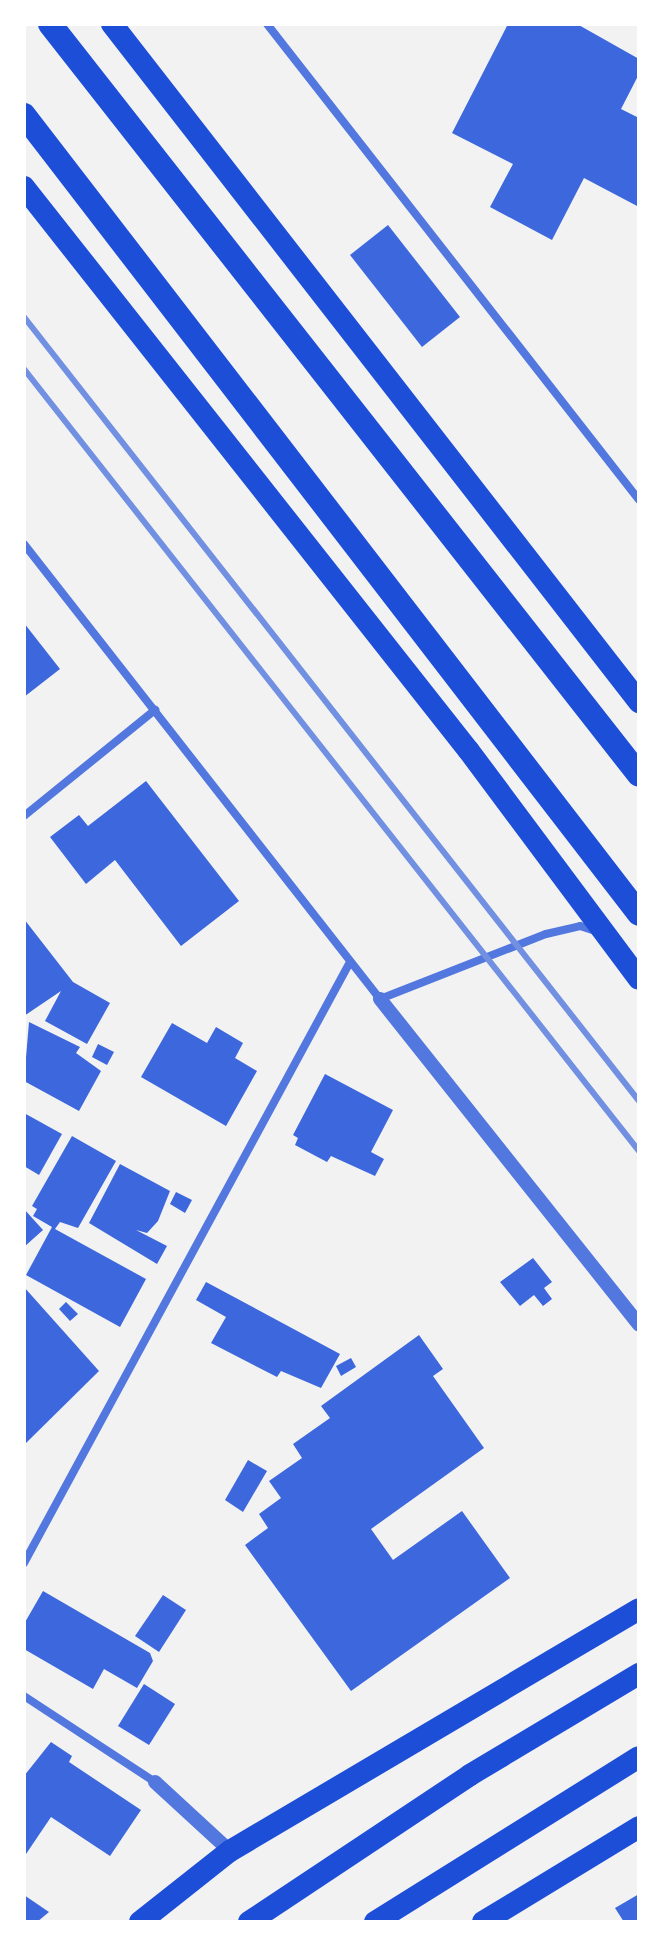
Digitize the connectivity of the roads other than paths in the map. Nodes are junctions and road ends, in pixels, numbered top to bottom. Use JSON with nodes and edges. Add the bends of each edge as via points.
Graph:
{"nodes":[{"id":1,"x":50,"y":24,"type":"edge"},
{"id":2,"x":112,"y":24,"type":"edge"},
{"id":3,"x":267,"y":24,"type":"edge"},
{"id":4,"x":24,"y":115,"type":"edge"},
{"id":5,"x":24,"y":187,"type":"edge"},
{"id":6,"x":639,"y":500,"type":"edge"},
{"id":7,"x":24,"y":544,"type":"edge"},
{"id":8,"x":639,"y":702,"type":"edge"},
{"id":9,"x":155,"y":710,"type":"junction"},
{"id":10,"x":639,"y":775,"type":"edge"},
{"id":11,"x":24,"y":816,"type":"edge"},
{"id":12,"x":639,"y":914,"type":"edge"},
{"id":13,"x":608,"y":937,"type":"junction"},
{"id":14,"x":350,"y":962,"type":"junction"},
{"id":15,"x":639,"y":979,"type":"edge"},
{"id":16,"x":380,"y":999,"type":"junction"},
{"id":17,"x":639,"y":1325,"type":"edge"},
{"id":18,"x":24,"y":1563,"type":"edge"},
{"id":19,"x":639,"y":1609,"type":"edge"},
{"id":20,"x":639,"y":1674,"type":"edge"},
{"id":21,"x":24,"y":1696,"type":"edge"},
{"id":22,"x":639,"y":1757,"type":"edge"},
{"id":23,"x":155,"y":1782,"type":"joint"},
{"id":24,"x":639,"y":1827,"type":"edge"},
{"id":25,"x":230,"y":1851,"type":"junction"},
{"id":26,"x":140,"y":1922,"type":"edge"},
{"id":27,"x":249,"y":1922,"type":"edge"},
{"id":28,"x":375,"y":1922,"type":"edge"},
{"id":29,"x":483,"y":1922,"type":"edge"}],
"edges":[{"from":1,"to":10,"type":"highway"},
{"from":2,"to":8,"type":"highway"},
{"from":3,"to":6,"type":"street"},
{"from":4,"to":12,"type":"highway"},
{"from":5,"to":13,"type":"highway","via":[[469,751]]},
{"from":7,"to":9,"type":"street"},
{"from":9,"to":11,"type":"street"},
{"from":9,"to":14,"type":"street"},
{"from":13,"to":15,"type":"highway"},
{"from":13,"to":16,"type":"street","via":[[580,926],[546,934]]},
{"from":14,"to":16,"type":"street"},
{"from":14,"to":18,"type":"street"},
{"from":16,"to":17,"type":"street"},
{"from":19,"to":25,"type":"highway"},
{"from":20,"to":27,"type":"highway","via":[[470,1775]]},
{"from":21,"to":23,"type":"street"},
{"from":22,"to":28,"type":"highway"},
{"from":23,"to":25,"type":"street"},
{"from":24,"to":29,"type":"highway"},
{"from":25,"to":26,"type":"highway"}]}
